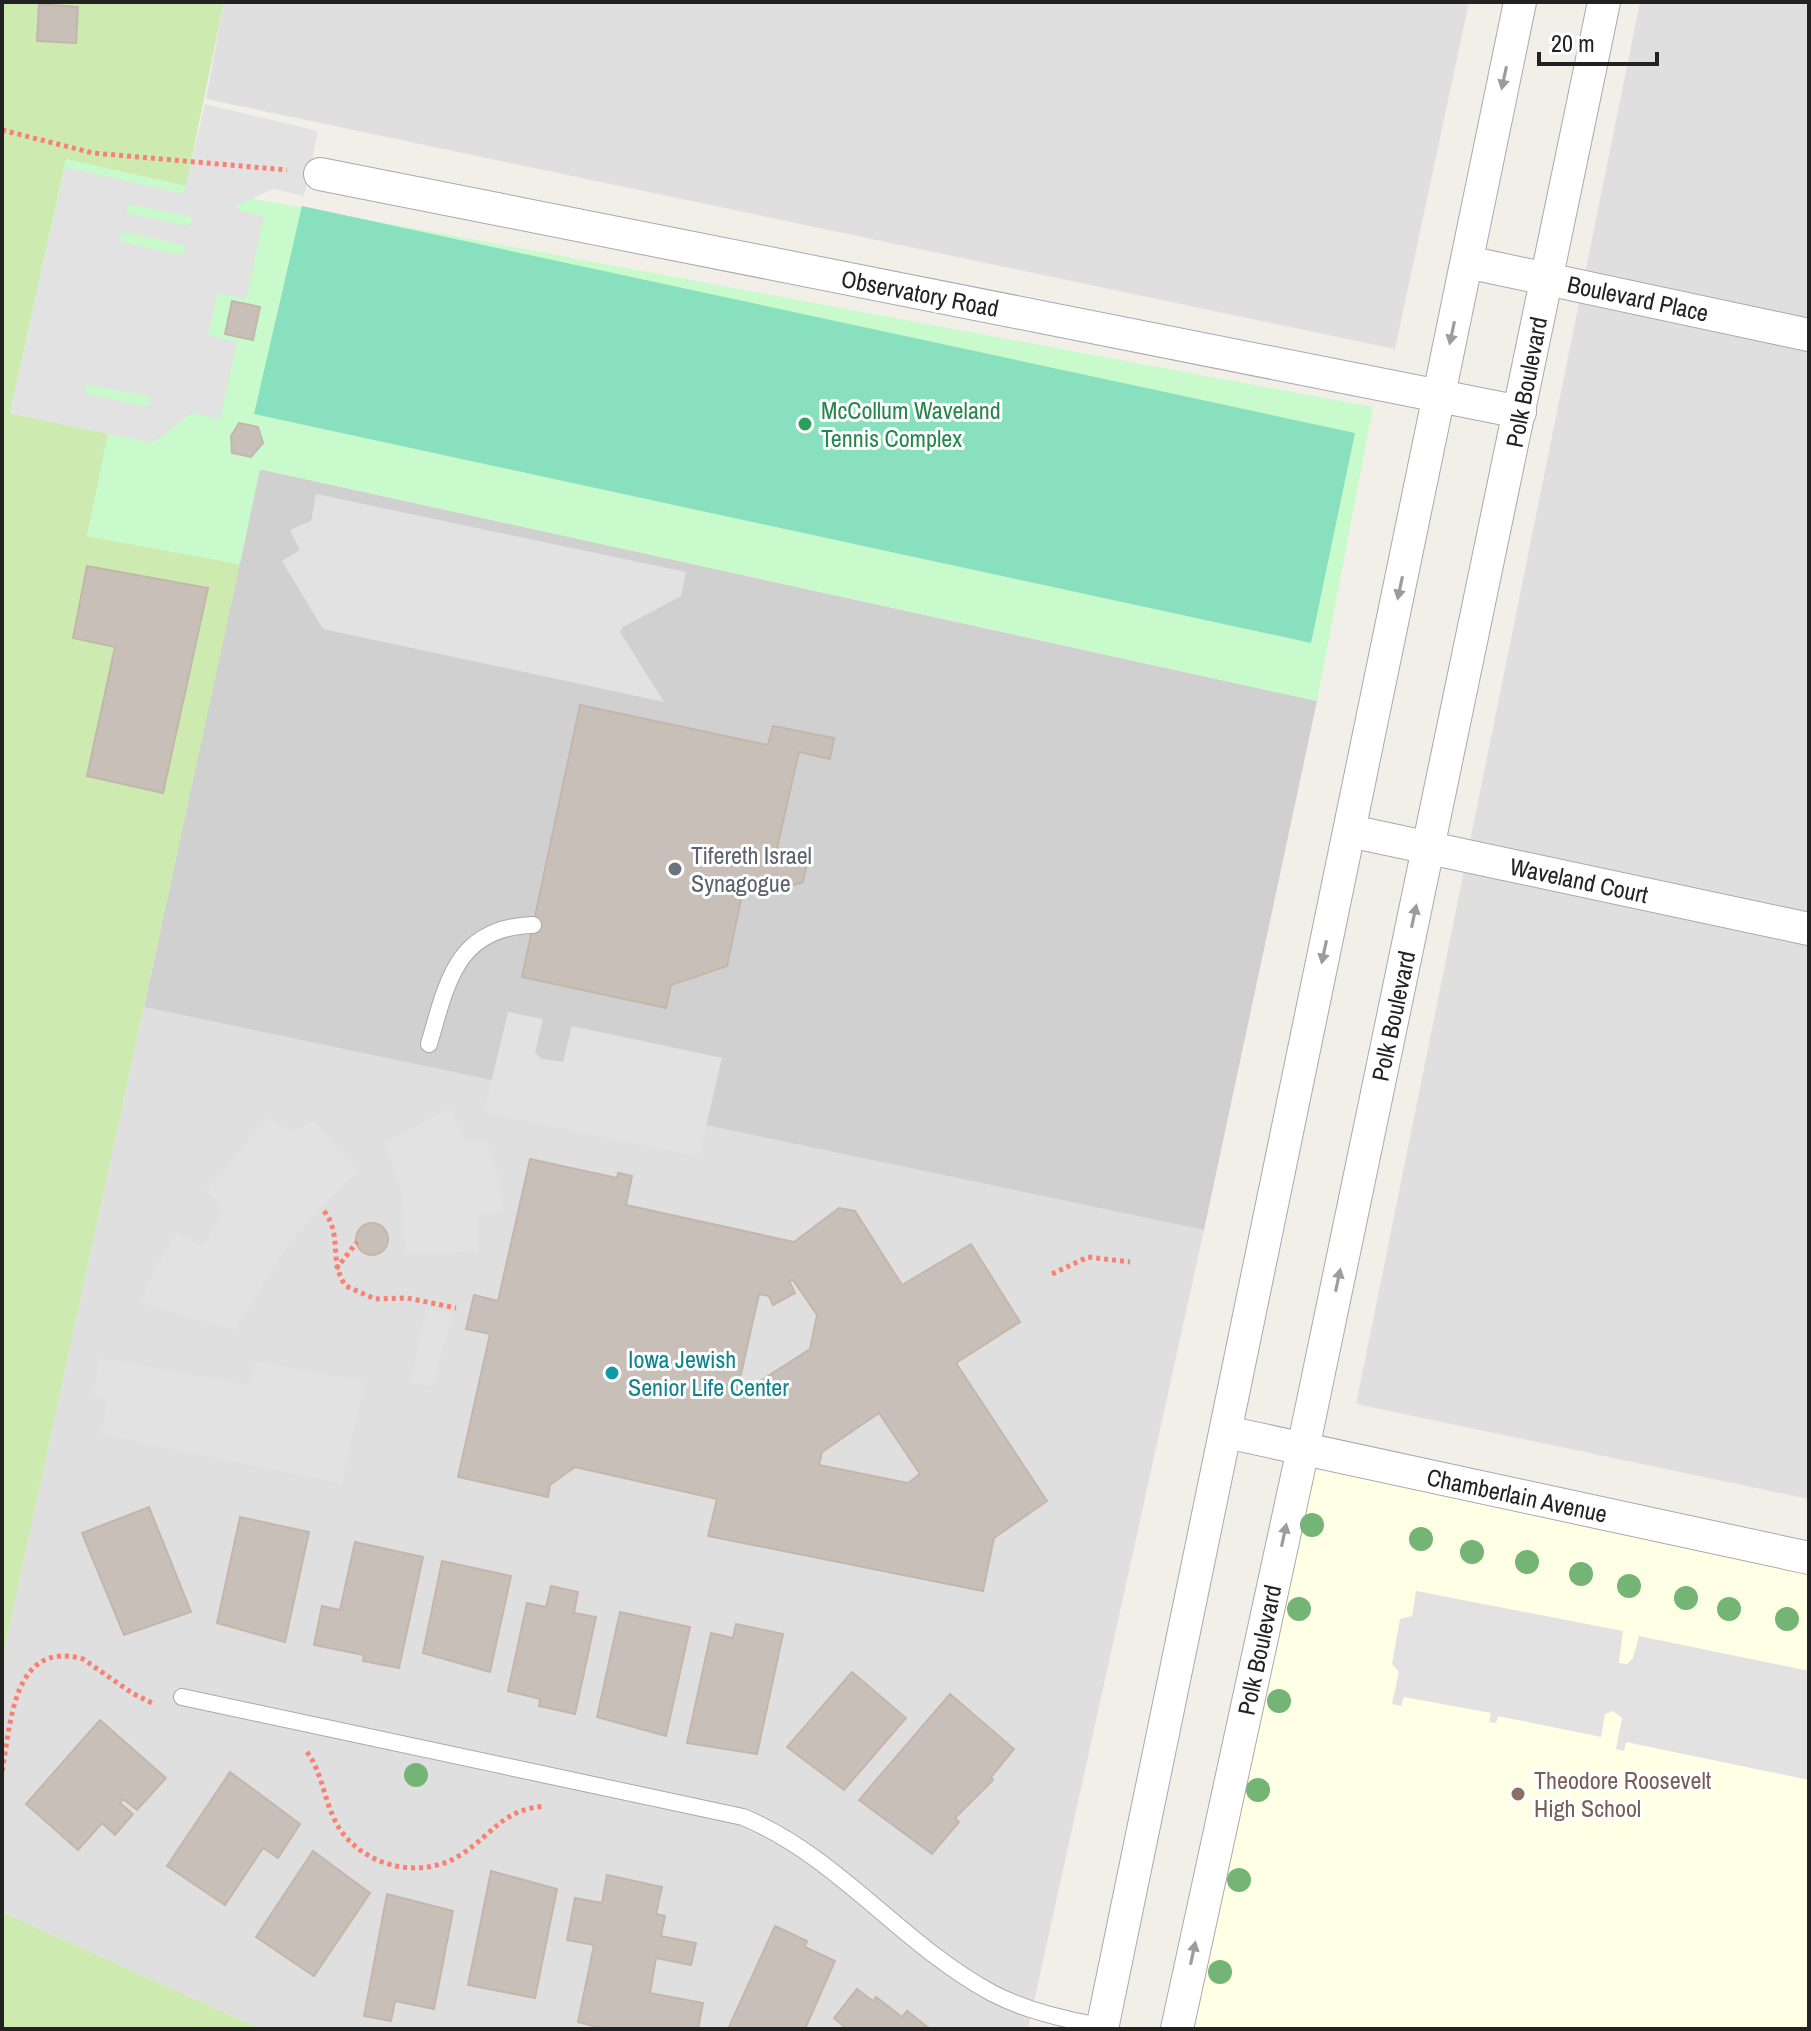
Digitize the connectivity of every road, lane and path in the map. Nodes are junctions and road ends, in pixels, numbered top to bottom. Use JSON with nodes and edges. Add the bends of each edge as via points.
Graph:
{"nodes":[{"id":1,"x":1520,"y":2,"type":"edge"},
{"id":2,"x":1604,"y":2,"type":"edge"},
{"id":3,"x":2,"y":130,"type":"edge"},
{"id":4,"x":320,"y":174,"type":"joint"},
{"id":5,"x":1467,"y":262,"type":"junction"},
{"id":6,"x":1547,"y":279,"type":"junction"},
{"id":7,"x":1809,"y":335,"type":"edge"},
{"id":8,"x":1439,"y":395,"type":"junction"},
{"id":9,"x":1520,"y":412,"type":"junction"},
{"id":10,"x":1350,"y":831,"type":"junction"},
{"id":11,"x":1428,"y":848,"type":"junction"},
{"id":12,"x":533,"y":925,"type":"dead end"},
{"id":13,"x":1809,"y":929,"type":"edge"},
{"id":14,"x":429,"y":1044,"type":"dead end"},
{"id":15,"x":324,"y":1211,"type":"dead end"},
{"id":16,"x":357,"y":1242,"type":"dead end"},
{"id":17,"x":1130,"y":1262,"type":"dead end"},
{"id":18,"x":336,"y":1269,"type":"junction"},
{"id":19,"x":1052,"y":1274,"type":"dead end"},
{"id":20,"x":456,"y":1308,"type":"dead end"},
{"id":21,"x":1226,"y":1432,"type":"junction"},
{"id":22,"x":1303,"y":1449,"type":"junction"},
{"id":23,"x":1809,"y":1558,"type":"edge"},
{"id":24,"x":176,"y":1702,"type":"joint"},
{"id":25,"x":301,"y":1746,"type":"dead end"},
{"id":26,"x":2,"y":1771,"type":"edge"},
{"id":27,"x":557,"y":1808,"type":"dead end"},
{"id":28,"x":1106,"y":2028,"type":"edge"},
{"id":29,"x":1177,"y":2029,"type":"edge"}],
"edges":[{"from":1,"to":5,"type":"street","one_way":true},
{"from":2,"to":6,"type":"street","name":"Polk Boulevard"},
{"from":3,"to":4,"type":"path","via":[[93,153]]},
{"from":4,"to":8,"type":"street","name":"Observatory Road"},
{"from":5,"to":6,"type":"street","name":"Boulevard Place"},
{"from":5,"to":8,"type":"street","one_way":true},
{"from":6,"to":7,"type":"street","name":"Boulevard Place"},
{"from":6,"to":9,"type":"street","name":"Polk Boulevard"},
{"from":8,"to":9,"type":"street","name":"Observatory Road"},
{"from":8,"to":10,"type":"street","one_way":true},
{"from":9,"to":11,"type":"street","name":"Polk Boulevard"},
{"from":10,"to":11,"type":"street","name":"Waveland Court"},
{"from":10,"to":21,"type":"street","one_way":true},
{"from":11,"to":13,"type":"street","name":"Waveland Court"},
{"from":22,"to":11,"type":"street","name":"Polk Boulevard","one_way":true},
{"from":12,"to":14,"type":"lane","via":[[510,926],[465,951],[449,979]]},
{"from":15,"to":18,"type":"path","via":[[335,1229]]},
{"from":16,"to":18,"type":"path"},
{"from":17,"to":19,"type":"path","via":[[1088,1257]]},
{"from":18,"to":20,"type":"path","via":[[357,1293]]},
{"from":21,"to":22,"type":"street","name":"Chamberlain Avenue"},
{"from":21,"to":28,"type":"street"},
{"from":22,"to":23,"type":"street","name":"Chamberlain Avenue"},
{"from":29,"to":22,"type":"street","name":"Polk Boulevard","one_way":true},
{"from":24,"to":26,"type":"path","via":[[132,1693],[83,1659],[33,1667],[19,1684]]},
{"from":24,"to":28,"type":"lane","via":[[743,1817],[811,1853],[991,1992],[1025,2008]]},
{"from":25,"to":27,"type":"path","via":[[316,1766],[340,1830],[354,1846],[384,1863],[405,1868],[444,1863],[508,1815],[527,1808]]}]}
